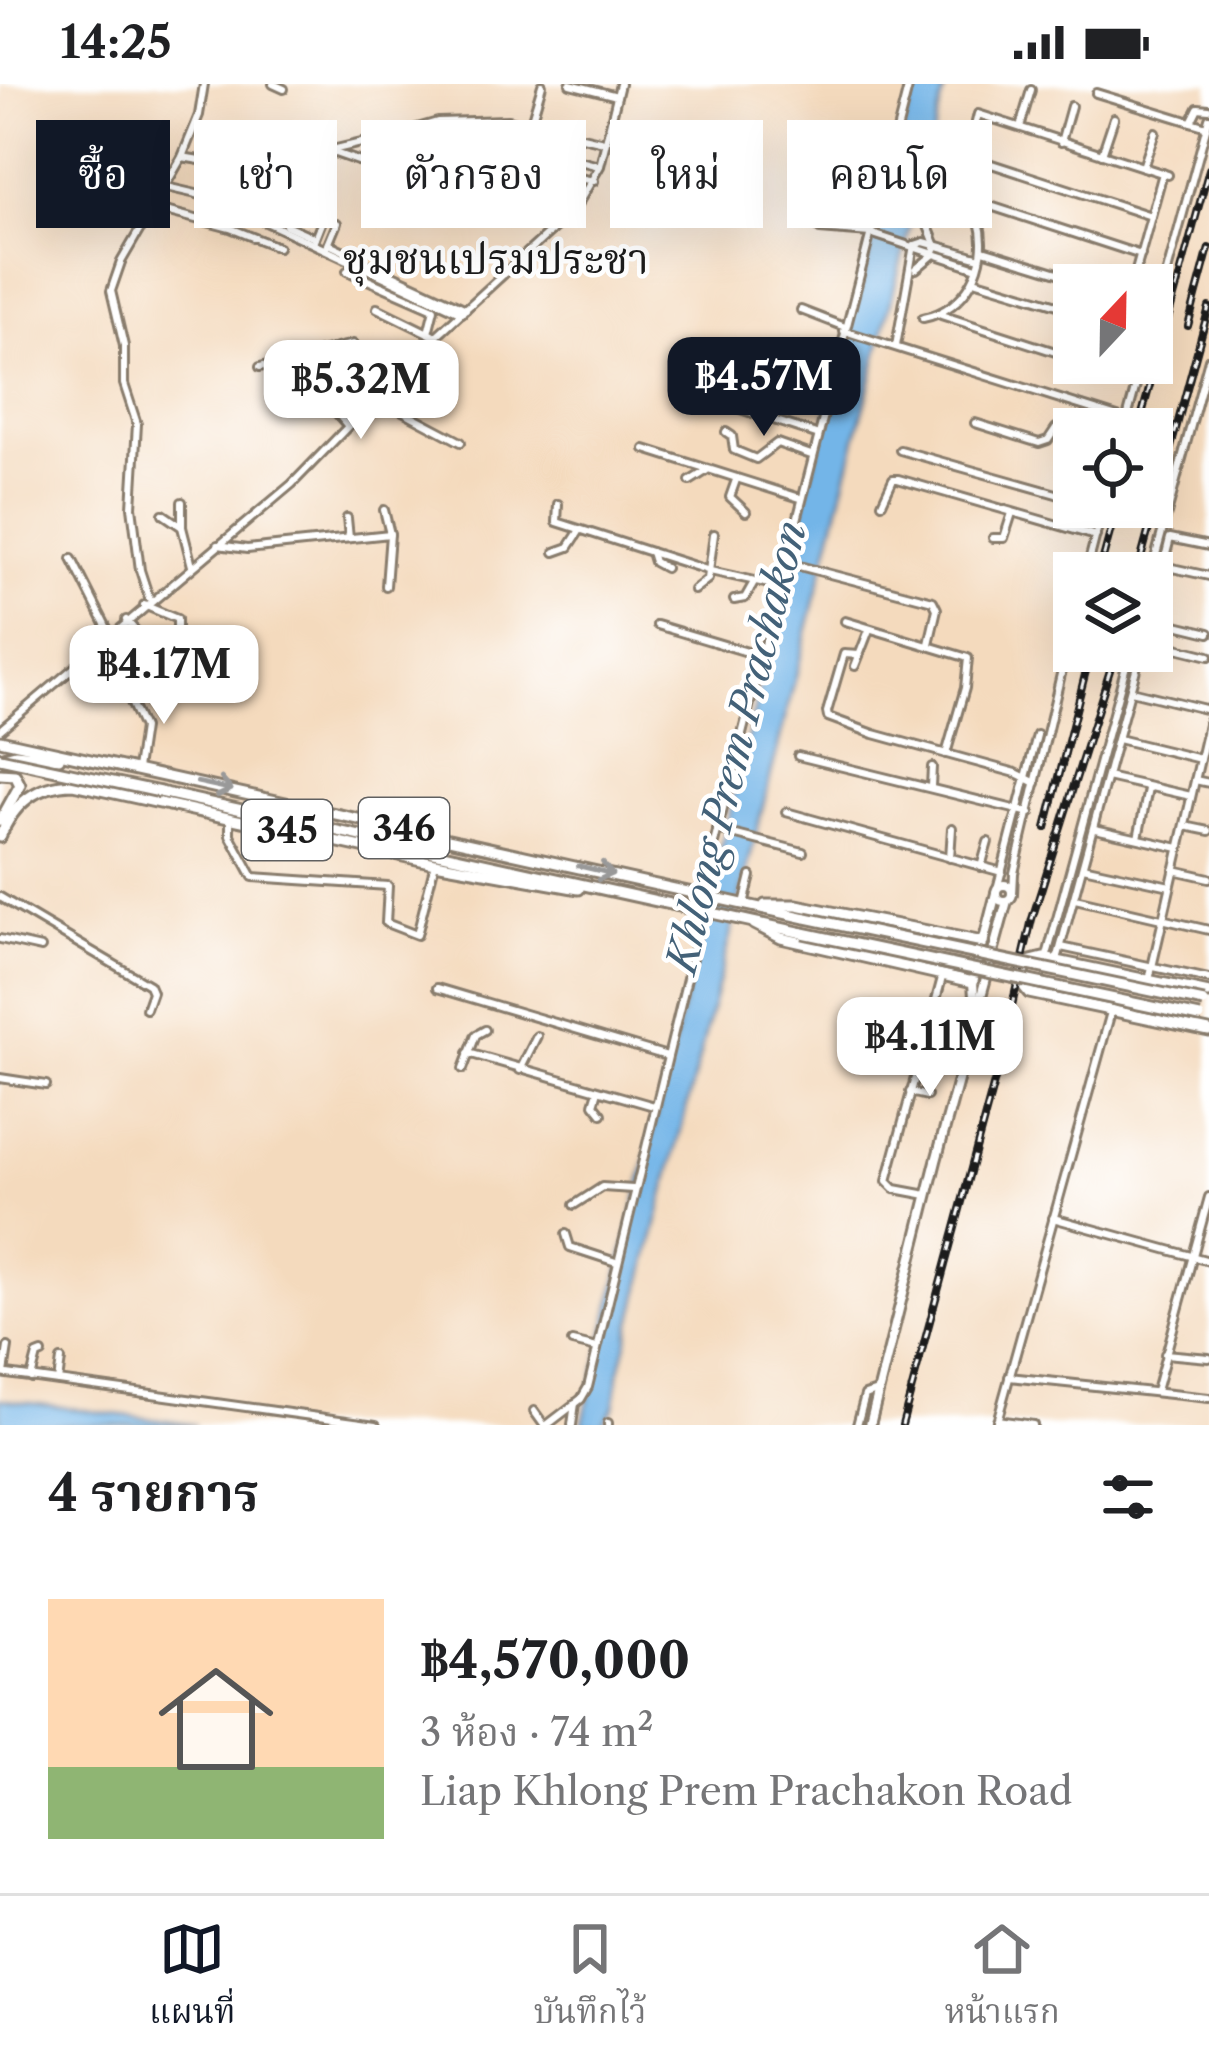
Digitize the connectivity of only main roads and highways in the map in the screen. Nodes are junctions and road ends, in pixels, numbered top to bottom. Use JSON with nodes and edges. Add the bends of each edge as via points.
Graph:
{"nodes":[{"id":1,"x":0,"y":740,"type":"edge"},
{"id":2,"x":0,"y":758,"type":"edge"},
{"id":3,"x":101,"y":762,"type":"junction"},
{"id":4,"x":0,"y":774,"type":"edge"},
{"id":5,"x":0,"y":821,"type":"edge"},
{"id":6,"x":0,"y":837,"type":"edge"},
{"id":7,"x":597,"y":889,"type":"junction"},
{"id":8,"x":746,"y":904,"type":"junction"},
{"id":9,"x":752,"y":922,"type":"junction"},
{"id":10,"x":978,"y":942,"type":"junction"},
{"id":11,"x":1055,"y":961,"type":"junction"},
{"id":12,"x":968,"y":981,"type":"junction"},
{"id":13,"x":1055,"y":999,"type":"junction"},
{"id":14,"x":1207,"y":1000,"type":"edge"},
{"id":15,"x":976,"y":1015,"type":"junction"},
{"id":16,"x":1205,"y":1018,"type":"edge"},
{"id":17,"x":1209,"y":1031,"type":"edge"},
{"id":18,"x":870,"y":1425,"type":"edge"}],
"edges":[{"from":1,"to":3,"type":"main road","number":"346"},
{"from":2,"to":3,"type":"main road"},
{"from":2,"to":7,"type":"main road","number":"346","bridge":true},
{"from":3,"to":8,"type":"main road","number":"346","one_way":true},
{"from":4,"to":5,"type":"main road","via":[[20,785]]},
{"from":6,"to":7,"type":"main road","number":"345","via":[[23,800],[54,784],[94,787],[551,886]]},
{"from":7,"to":9,"type":"main road","number":"346"},
{"from":8,"to":10,"type":"main road","via":[[797,905]]},
{"from":8,"to":14,"type":"main road","number":"346","bridge":true},
{"from":9,"to":12,"type":"main road","via":[[781,938]]},
{"from":9,"to":16,"type":"main road","number":"346","bridge":true},
{"from":10,"to":12,"type":"main road"},
{"from":10,"to":15,"type":"main road","via":[[999,889],[1000,900],[1010,897]]},
{"from":11,"to":13,"type":"main road"},
{"from":11,"to":13,"type":"main road","via":[[1027,962],[1020,982],[1024,991]]},
{"from":11,"to":14,"type":"main road"},
{"from":12,"to":15,"type":"main road"},
{"from":13,"to":17,"type":"main road"},
{"from":15,"to":18,"type":"main road"}]}
